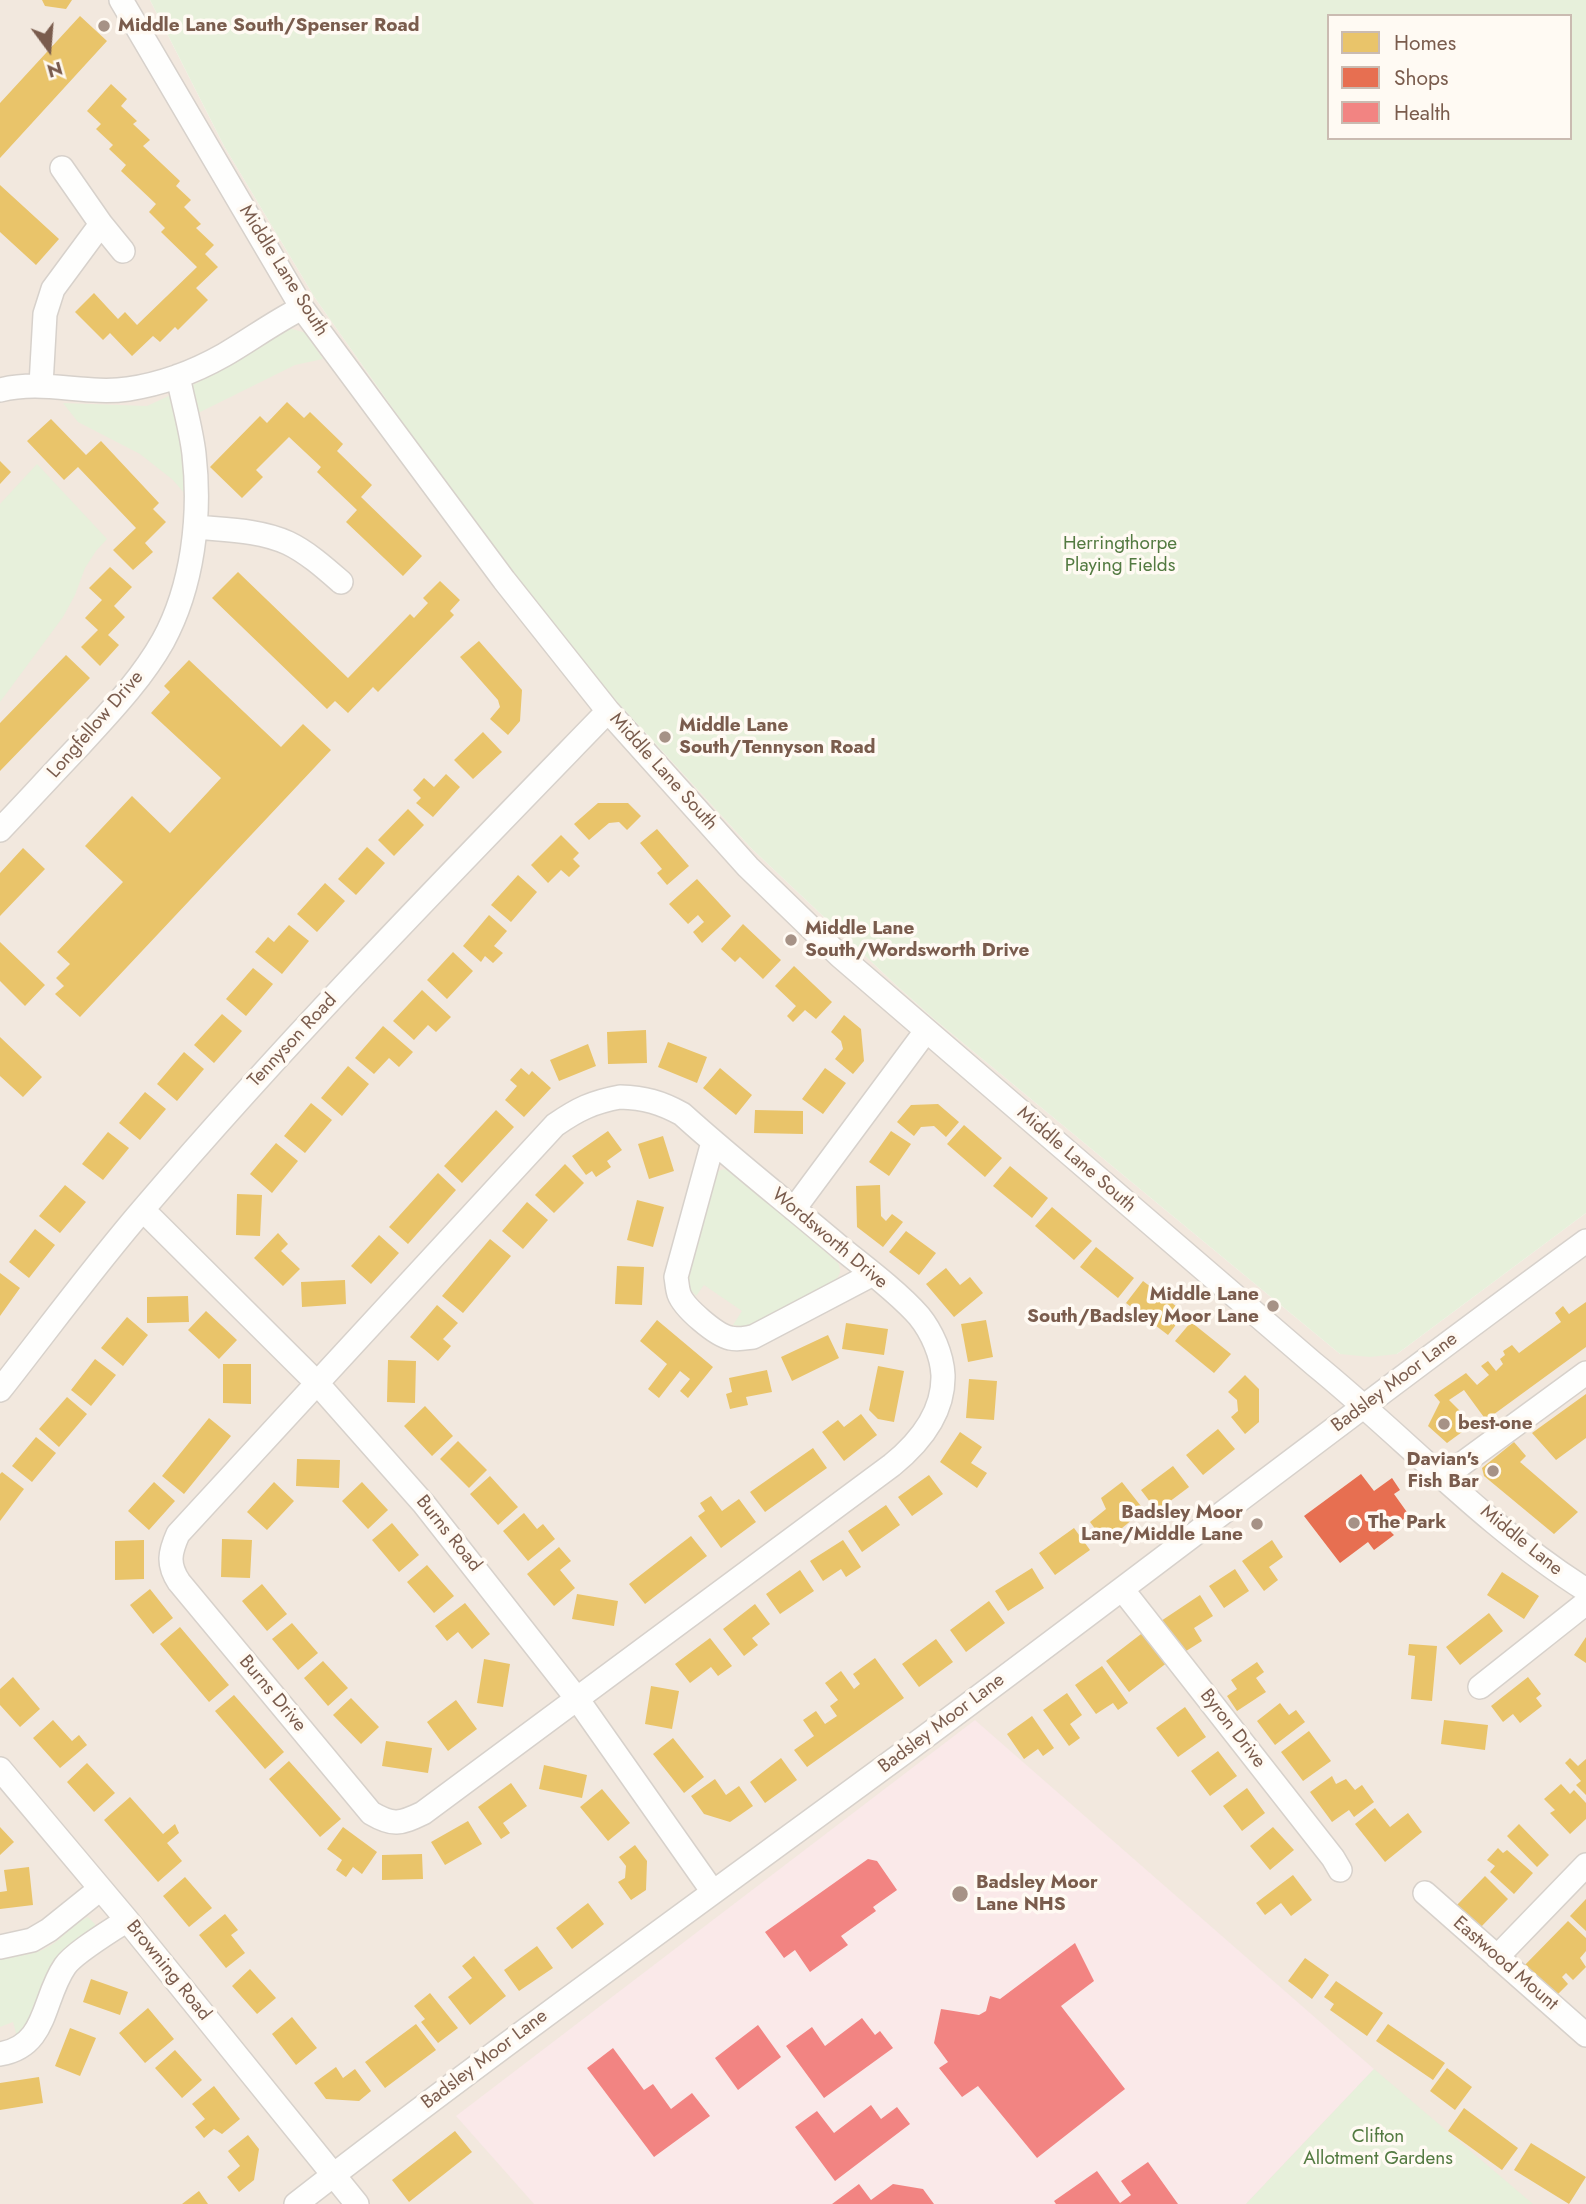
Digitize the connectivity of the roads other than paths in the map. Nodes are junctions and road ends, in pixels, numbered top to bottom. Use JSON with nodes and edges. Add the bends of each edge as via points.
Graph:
{"nodes":[{"id":1,"x":121,"y":0,"type":"edge"},
{"id":2,"x":62,"y":168,"type":"dead end"},
{"id":3,"x":101,"y":224,"type":"junction"},
{"id":4,"x":122,"y":251,"type":"dead end"},
{"id":5,"x":302,"y":308,"type":"junction"},
{"id":6,"x":178,"y":376,"type":"junction"},
{"id":7,"x":41,"y":385,"type":"junction"},
{"id":8,"x":0,"y":390,"type":"edge"},
{"id":9,"x":195,"y":527,"type":"junction"},
{"id":10,"x":341,"y":582,"type":"dead end"},
{"id":11,"x":608,"y":711,"type":"junction"},
{"id":12,"x":0,"y":830,"type":"edge"},
{"id":13,"x":926,"y":1031,"type":"junction"},
{"id":14,"x":713,"y":1142,"type":"junction"},
{"id":15,"x":794,"y":1209,"type":"junction"},
{"id":16,"x":143,"y":1210,"type":"junction"},
{"id":17,"x":1586,"y":1241,"type":"edge"},
{"id":18,"x":873,"y":1274,"type":"junction"},
{"id":19,"x":1586,"y":1373,"type":"edge"},
{"id":20,"x":317,"y":1383,"type":"junction"},
{"id":21,"x":0,"y":1390,"type":"edge"},
{"id":22,"x":1364,"y":1405,"type":"junction"},
{"id":23,"x":1444,"y":1477,"type":"junction"},
{"id":24,"x":1122,"y":1589,"type":"junction"},
{"id":25,"x":1586,"y":1590,"type":"edge"},
{"id":26,"x":1586,"y":1603,"type":"edge"},
{"id":27,"x":1480,"y":1687,"type":"dead end"},
{"id":28,"x":578,"y":1700,"type":"junction"},
{"id":29,"x":0,"y":1769,"type":"edge"},
{"id":30,"x":1586,"y":1865,"type":"edge"},
{"id":31,"x":1340,"y":1870,"type":"dead end"},
{"id":32,"x":100,"y":1889,"type":"junction"},
{"id":33,"x":713,"y":1892,"type":"junction"},
{"id":34,"x":1424,"y":1893,"type":"dead end"},
{"id":35,"x":127,"y":1920,"type":"junction"},
{"id":36,"x":0,"y":1947,"type":"edge"},
{"id":37,"x":1497,"y":1957,"type":"junction"},
{"id":38,"x":1586,"y":2035,"type":"edge"},
{"id":39,"x":0,"y":2054,"type":"edge"},
{"id":40,"x":333,"y":2175,"type":"junction"},
{"id":41,"x":296,"y":2204,"type":"edge"},
{"id":42,"x":357,"y":2204,"type":"edge"}],
"edges":[{"from":1,"to":5,"type":"street","name":"Middle Lane South"},
{"from":2,"to":3,"type":"street"},
{"from":3,"to":4,"type":"street"},
{"from":3,"to":7,"type":"street","via":[[53,289],[46,314]]},
{"from":5,"to":6,"type":"street"},
{"from":5,"to":11,"type":"street","name":"Middle Lane South","via":[[504,580]]},
{"from":6,"to":7,"type":"street","via":[[125,389]]},
{"from":6,"to":9,"type":"street","name":"Longfellow Drive","via":[[194,454]]},
{"from":7,"to":8,"type":"street"},
{"from":9,"to":10,"type":"street","via":[[289,543]]},
{"from":9,"to":12,"type":"street","name":"Longfellow Drive","via":[[182,593],[164,639],[140,677]]},
{"from":11,"to":13,"type":"street","name":"Middle Lane South","via":[[748,867]]},
{"from":11,"to":16,"type":"street","name":"Tennyson Road","via":[[369,957]]},
{"from":13,"to":15,"type":"street"},
{"from":13,"to":22,"type":"street","name":"Middle Lane South"},
{"from":14,"to":15,"type":"street","name":"Wordsworth Drive"},
{"from":14,"to":18,"type":"street","via":[[676,1277],[684,1303],[703,1321],[727,1338],[753,1337]]},
{"from":14,"to":20,"type":"street","name":"Wordsworth Drive","via":[[682,1114],[641,1098],[597,1101],[576,1110],[555,1125]]},
{"from":15,"to":18,"type":"street","name":"Wordsworth Drive"},
{"from":16,"to":20,"type":"street","name":"Burns Road"},
{"from":16,"to":21,"type":"street","name":"Tennyson Road"},
{"from":17,"to":22,"type":"street","name":"Badsley Moor Lane"},
{"from":18,"to":28,"type":"street","name":"Wordsworth Drive","via":[[918,1315],[939,1353],[940,1395],[926,1432],[892,1465]]},
{"from":19,"to":23,"type":"street"},
{"from":20,"to":28,"type":"street","name":"Burns Road","via":[[424,1504]]},
{"from":20,"to":28,"type":"street","name":"Burns Drive","via":[[178,1534],[169,1560],[187,1592],[370,1813],[385,1821],[397,1823],[423,1813]]},
{"from":22,"to":23,"type":"street","name":"Middle Lane"},
{"from":22,"to":24,"type":"street","name":"Badsley Moor Lane"},
{"from":23,"to":25,"type":"street","name":"Middle Lane","via":[[1523,1546]]},
{"from":24,"to":31,"type":"street","name":"Byron Drive"},
{"from":24,"to":33,"type":"street","name":"Badsley Moor Lane"},
{"from":26,"to":27,"type":"street"},
{"from":28,"to":33,"type":"street","name":"Burns Road"},
{"from":29,"to":32,"type":"street","name":"Browning Road"},
{"from":30,"to":37,"type":"street"},
{"from":32,"to":35,"type":"street","name":"Browning Road"},
{"from":32,"to":36,"type":"street","via":[[32,1940]]},
{"from":33,"to":40,"type":"street","name":"Badsley Moor Lane"},
{"from":34,"to":37,"type":"street","name":"Eastwood Mount"},
{"from":35,"to":39,"type":"street","via":[[65,1966],[34,2035],[24,2046]]},
{"from":35,"to":40,"type":"street","name":"Browning Road"},
{"from":37,"to":38,"type":"street","name":"Eastwood Mount"},
{"from":40,"to":41,"type":"street","name":"Badsley Moor Lane"},
{"from":40,"to":42,"type":"street","name":"Browning Road"}]}
